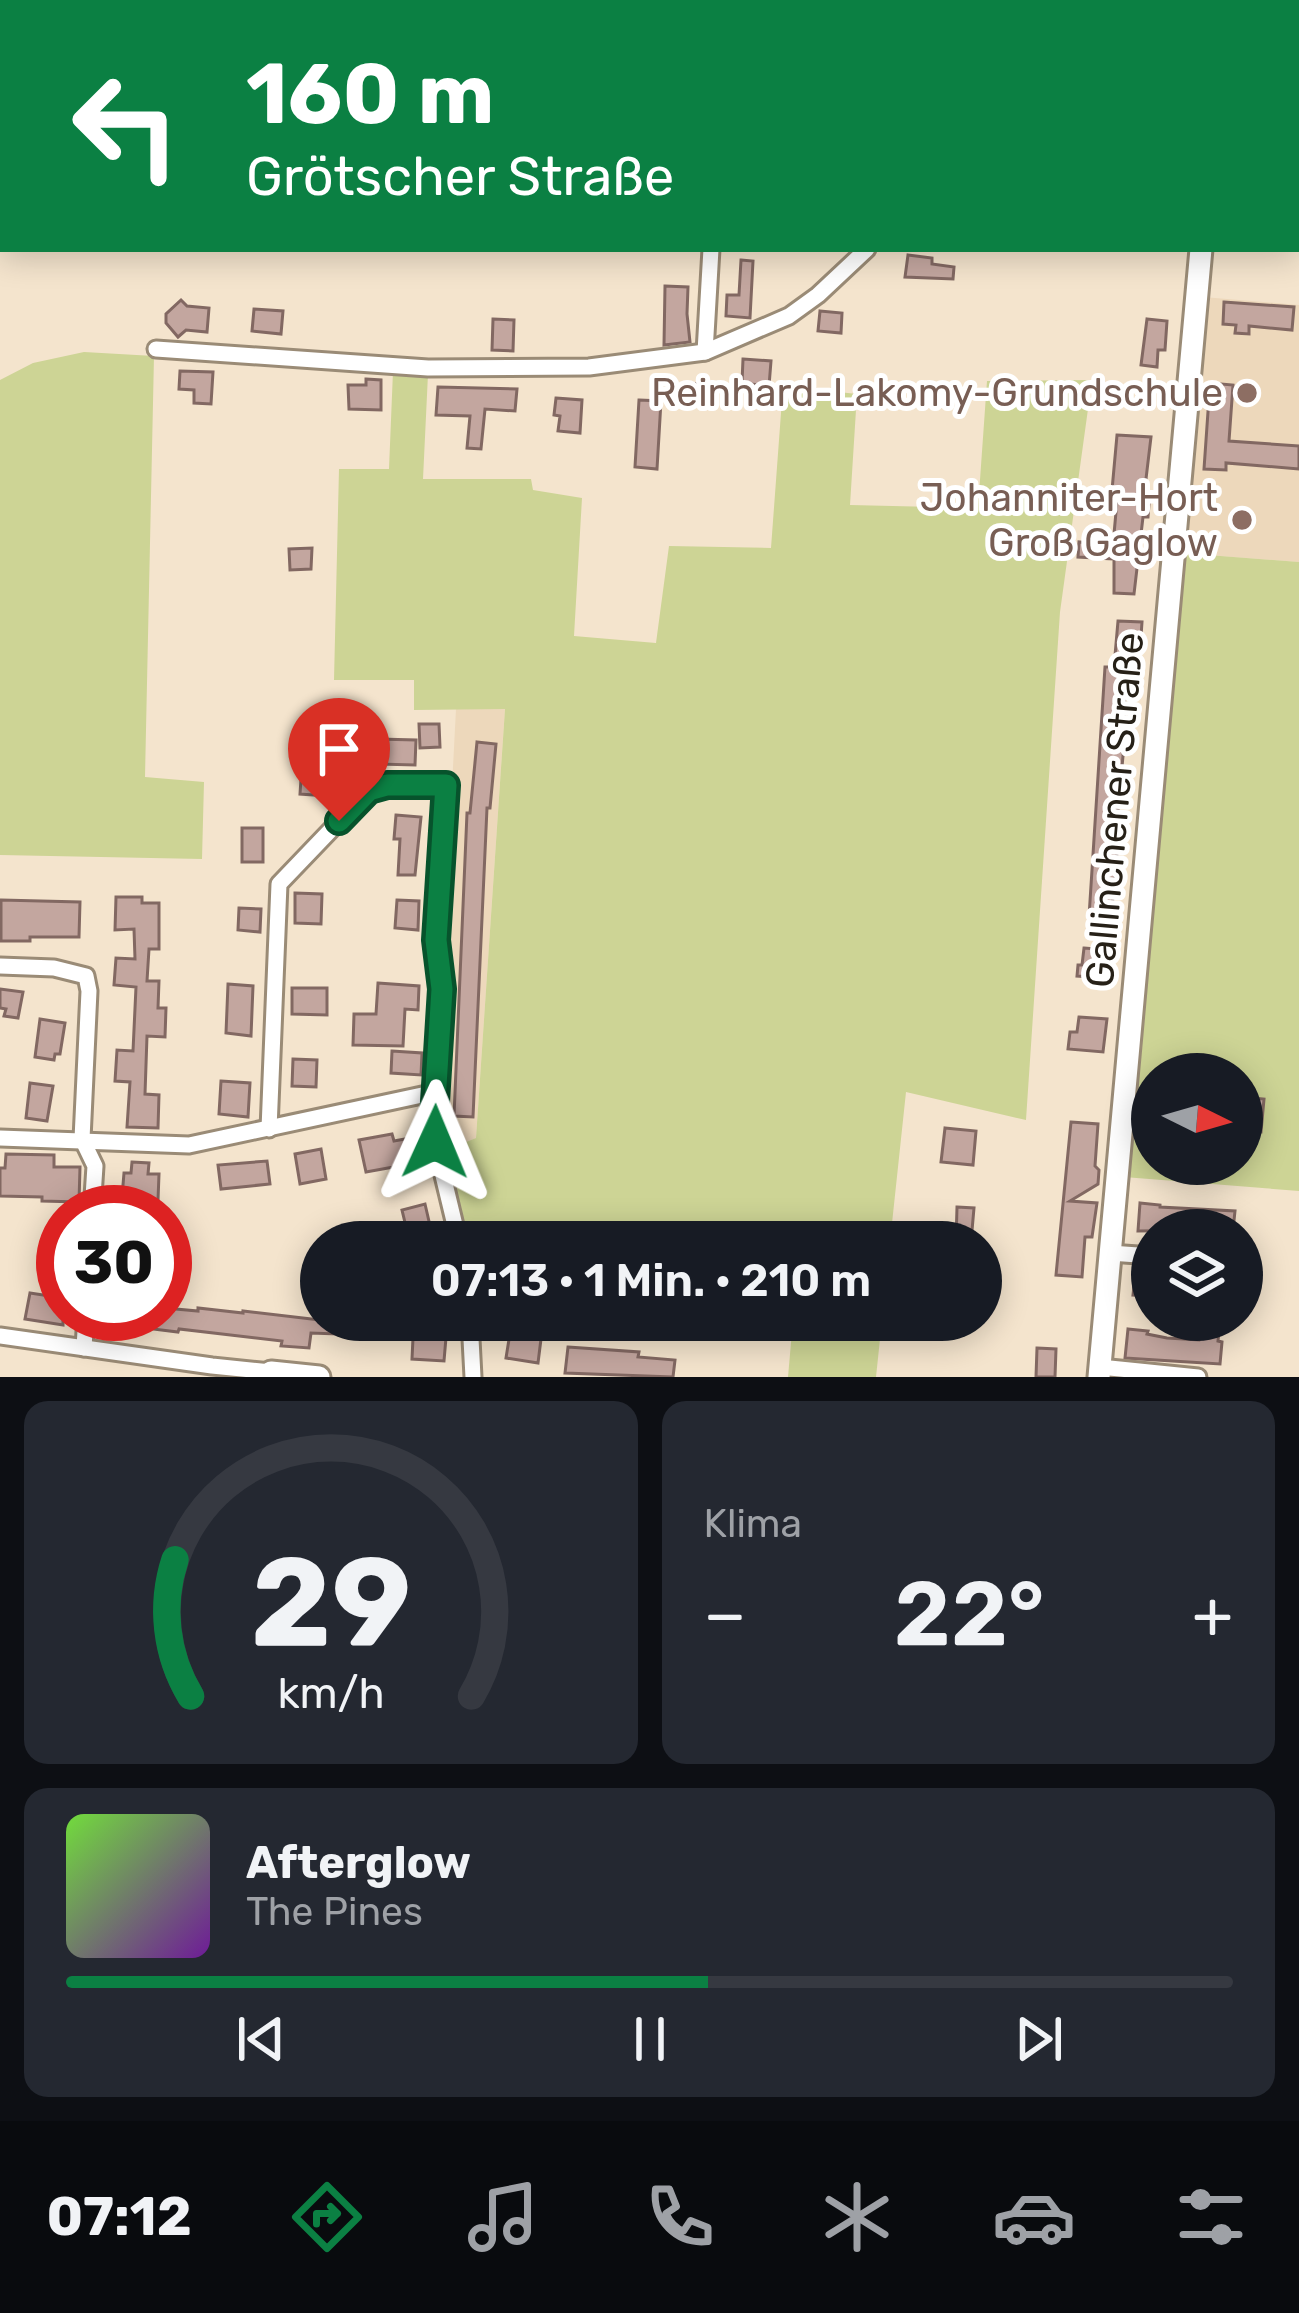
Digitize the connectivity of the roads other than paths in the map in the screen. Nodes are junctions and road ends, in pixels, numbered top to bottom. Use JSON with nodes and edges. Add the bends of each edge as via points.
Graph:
{"nodes":[{"id":1,"x":711,"y":252,"type":"edge"},
{"id":2,"x":864,"y":252,"type":"edge"},
{"id":3,"x":1201,"y":252,"type":"edge"},
{"id":4,"x":156,"y":349,"type":"dead end"},
{"id":5,"x":705,"y":352,"type":"junction"},
{"id":6,"x":0,"y":966,"type":"edge"},
{"id":7,"x":436,"y":1092,"type":"junction"},
{"id":8,"x":269,"y":1129,"type":"junction"},
{"id":9,"x":0,"y":1138,"type":"edge"},
{"id":10,"x":82,"y":1139,"type":"junction"},
{"id":11,"x":93,"y":1185,"type":"edge"},
{"id":12,"x":454,"y":1221,"type":"edge"},
{"id":13,"x":1110,"y":1253,"type":"junction"},
{"id":14,"x":1131,"y":1254,"type":"edge"},
{"id":15,"x":0,"y":1336,"type":"edge"},
{"id":16,"x":84,"y":1341,"type":"edge"},
{"id":17,"x":471,"y":1341,"type":"edge"},
{"id":18,"x":84,"y":1348,"type":"junction"},
{"id":19,"x":1099,"y":1372,"type":"edge"},
{"id":20,"x":270,"y":1375,"type":"edge"},
{"id":21,"x":319,"y":1377,"type":"edge"},
{"id":22,"x":473,"y":1377,"type":"edge"},
{"id":23,"x":1198,"y":1377,"type":"edge"}],
"edges":[{"from":1,"to":5,"type":"street"},
{"from":2,"to":5,"type":"street","via":[[789,316]]},
{"from":3,"to":13,"type":"street","name":"Gallinchener Straße"},
{"from":4,"to":5,"type":"street","via":[[428,368],[589,367]]},
{"from":6,"to":10,"type":"street","via":[[86,976]]},
{"from":7,"to":8,"type":"street"},
{"from":7,"to":8,"type":"street","via":[[446,785],[387,785],[369,790],[278,884]]},
{"from":7,"to":12,"type":"street","via":[[435,1142]]},
{"from":8,"to":10,"type":"street","via":[[189,1144]]},
{"from":9,"to":10,"type":"street"},
{"from":10,"to":11,"type":"street"},
{"from":13,"to":14,"type":"street"},
{"from":13,"to":19,"type":"street","name":"Gallinchener Straße"},
{"from":15,"to":18,"type":"street"},
{"from":16,"to":18,"type":"street"},
{"from":17,"to":22,"type":"street"},
{"from":18,"to":20,"type":"street"},
{"from":19,"to":23,"type":"street"},
{"from":20,"to":21,"type":"street"}]}
